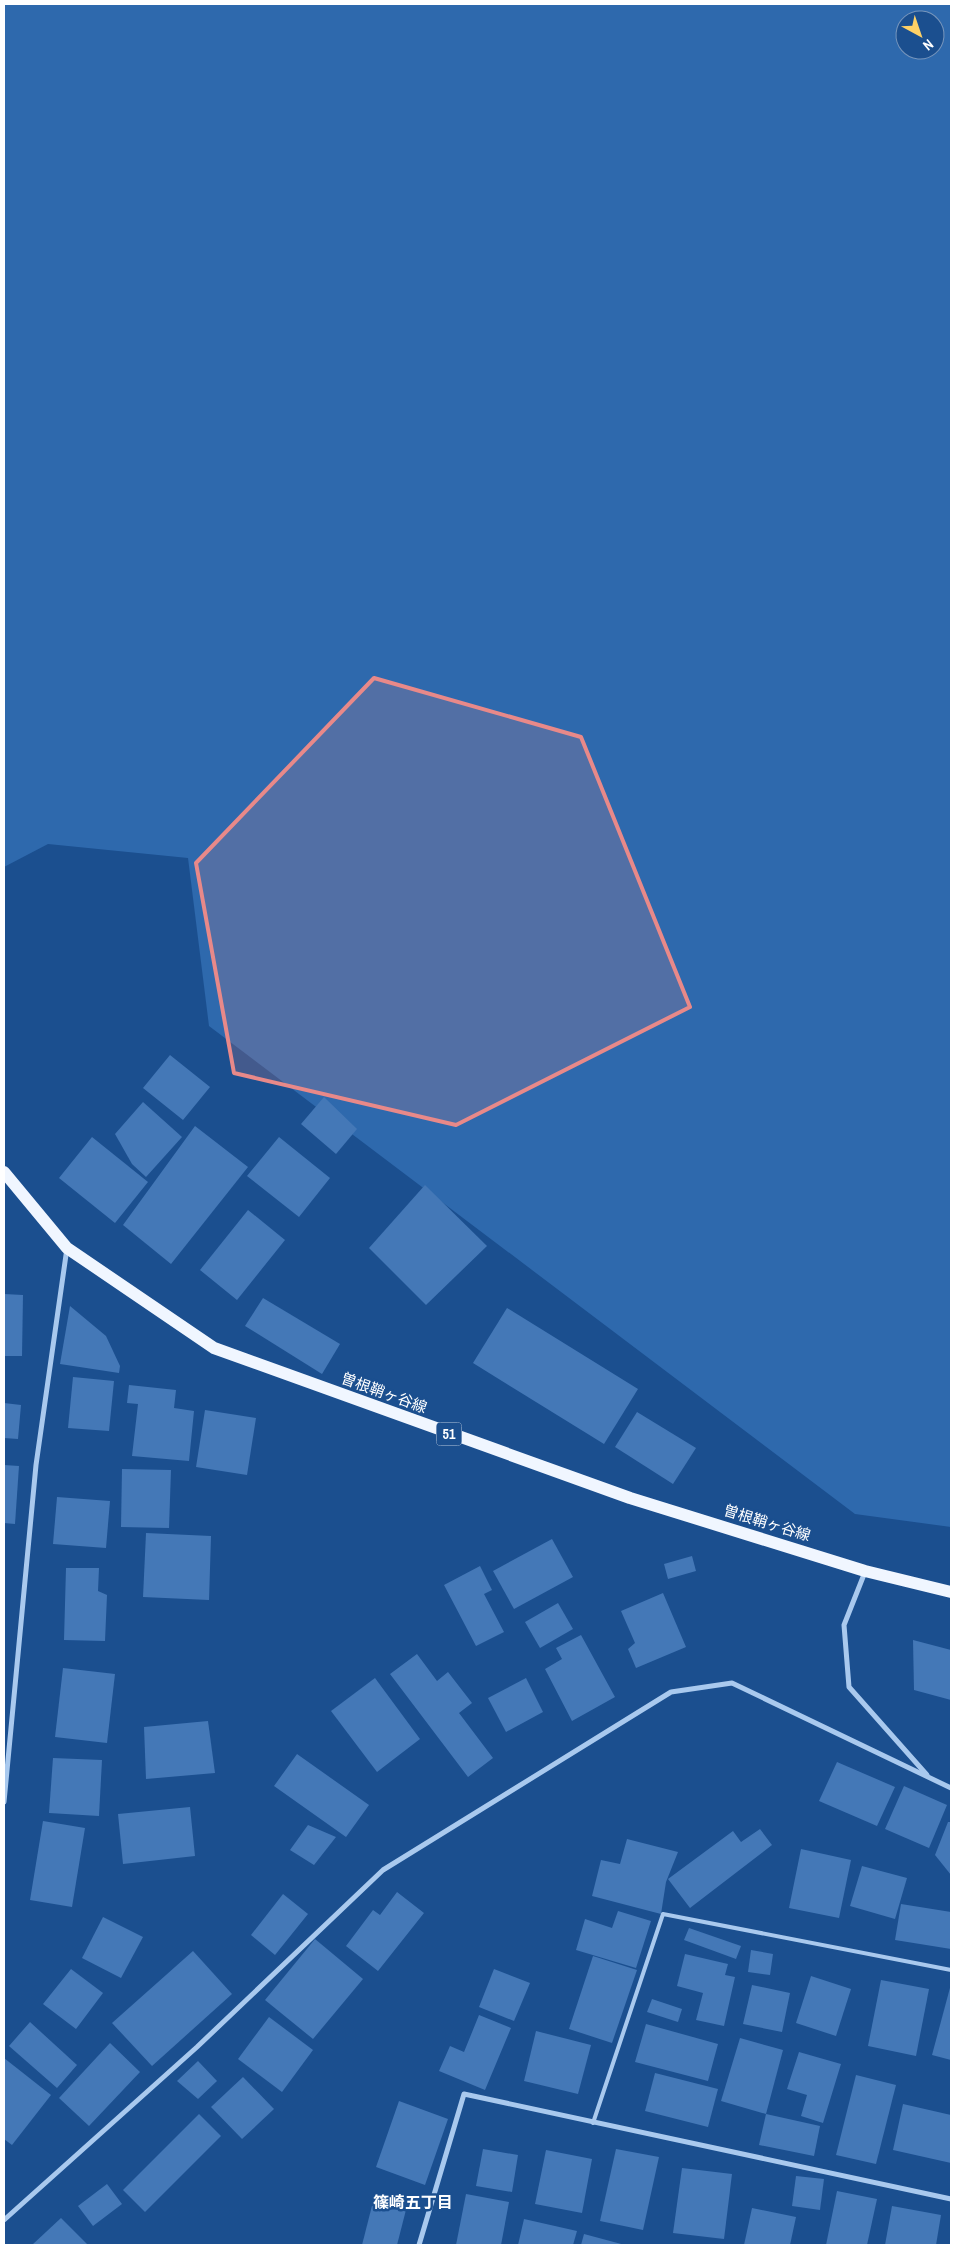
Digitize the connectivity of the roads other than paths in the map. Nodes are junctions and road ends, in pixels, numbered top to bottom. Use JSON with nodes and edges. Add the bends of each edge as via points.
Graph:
{"nodes":[{"id":1,"x":4,"y":1172,"type":"edge"},
{"id":2,"x":67,"y":1248,"type":"junction"},
{"id":3,"x":865,"y":1571,"type":"junction"},
{"id":4,"x":951,"y":1592,"type":"edge"},
{"id":5,"x":929,"y":1777,"type":"junction"},
{"id":6,"x":951,"y":1788,"type":"edge"},
{"id":7,"x":4,"y":1802,"type":"edge"},
{"id":8,"x":951,"y":1970,"type":"edge"},
{"id":9,"x":593,"y":2123,"type":"junction"},
{"id":10,"x":951,"y":2199,"type":"edge"},
{"id":11,"x":4,"y":2220,"type":"edge"},
{"id":12,"x":419,"y":2245,"type":"edge"}],
"edges":[{"from":1,"to":2,"type":"main road","name":"曽根鞘ヶ谷線","number":"51"},
{"from":2,"to":3,"type":"main road","name":"曽根鞘ヶ谷線","number":"51","via":[[214,1348],[630,1498]]},
{"from":2,"to":7,"type":"street","via":[[36,1465]]},
{"from":3,"to":4,"type":"main road","name":"曽根鞘ヶ谷線","number":"51"},
{"from":3,"to":5,"type":"street","via":[[844,1625],[849,1687]]},
{"from":5,"to":6,"type":"street"},
{"from":5,"to":11,"type":"street","via":[[732,1683],[670,1692],[383,1870],[197,2047]]},
{"from":8,"to":9,"type":"lane","via":[[663,1914]]},
{"from":9,"to":10,"type":"street"},
{"from":9,"to":12,"type":"street","via":[[464,2094]]}]}
